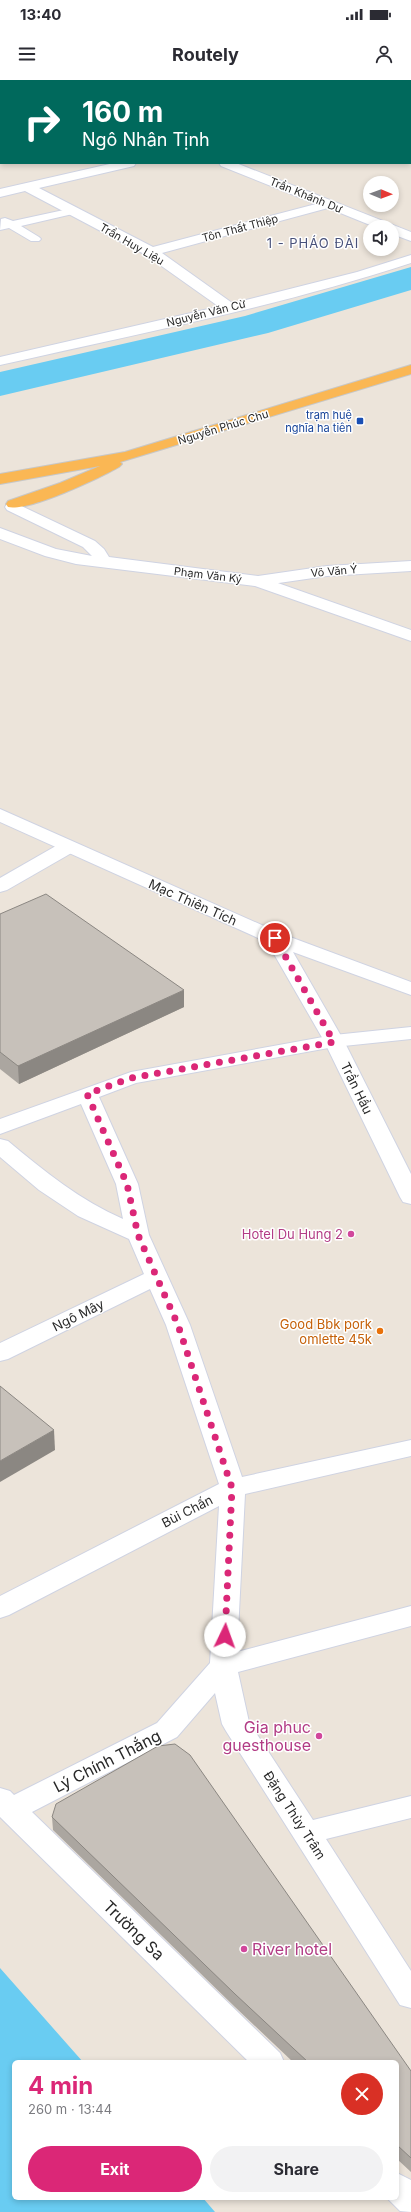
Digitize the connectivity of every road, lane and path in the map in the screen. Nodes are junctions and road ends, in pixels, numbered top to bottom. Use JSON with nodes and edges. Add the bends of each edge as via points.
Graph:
{"nodes":[{"id":1,"x":126,"y":164,"type":"edge"},
{"id":2,"x":228,"y":164,"type":"edge"},
{"id":3,"x":29,"y":188,"type":"junction"},
{"id":4,"x":0,"y":193,"type":"edge"},
{"id":5,"x":329,"y":204,"type":"junction"},
{"id":6,"x":73,"y":211,"type":"junction"},
{"id":7,"x":369,"y":220,"type":"edge"},
{"id":8,"x":3,"y":223,"type":"edge"},
{"id":9,"x":399,"y":232,"type":"edge"},
{"id":10,"x":411,"y":236,"type":"edge"},
{"id":11,"x":35,"y":239,"type":"dead end"},
{"id":12,"x":151,"y":252,"type":"junction"},
{"id":13,"x":411,"y":259,"type":"edge"},
{"id":14,"x":230,"y":308,"type":"junction"},
{"id":15,"x":0,"y":361,"type":"edge"},
{"id":16,"x":411,"y":369,"type":"edge"},
{"id":17,"x":127,"y":456,"type":"junction"},
{"id":18,"x":0,"y":479,"type":"edge"},
{"id":19,"x":0,"y":489,"type":"edge"},
{"id":20,"x":9,"y":509,"type":"edge"},
{"id":21,"x":0,"y":533,"type":"edge"},
{"id":22,"x":103,"y":561,"type":"junction"},
{"id":23,"x":411,"y":566,"type":"edge"},
{"id":24,"x":258,"y":581,"type":"junction"},
{"id":25,"x":411,"y":636,"type":"edge"},
{"id":26,"x":0,"y":815,"type":"edge"},
{"id":27,"x":68,"y":847,"type":"junction"},
{"id":28,"x":0,"y":886,"type":"edge"},
{"id":29,"x":275,"y":938,"type":"junction"},
{"id":30,"x":411,"y":989,"type":"edge"},
{"id":31,"x":411,"y":1033,"type":"edge"},
{"id":32,"x":334,"y":1042,"type":"junction"},
{"id":33,"x":87,"y":1094,"type":"junction"},
{"id":34,"x":0,"y":1127,"type":"edge"},
{"id":35,"x":0,"y":1146,"type":"edge"},
{"id":36,"x":411,"y":1197,"type":"edge"},
{"id":37,"x":138,"y":1235,"type":"junction"},
{"id":38,"x":156,"y":1277,"type":"junction"},
{"id":39,"x":0,"y":1353,"type":"edge"},
{"id":40,"x":411,"y":1448,"type":"edge"},
{"id":41,"x":232,"y":1488,"type":"junction"},
{"id":42,"x":0,"y":1608,"type":"edge"},
{"id":43,"x":411,"y":1616,"type":"edge"},
{"id":44,"x":223,"y":1666,"type":"junction"},
{"id":45,"x":6,"y":1805,"type":"edge"},
{"id":46,"x":411,"y":1807,"type":"edge"},
{"id":47,"x":306,"y":1833,"type":"junction"},
{"id":48,"x":411,"y":1996,"type":"edge"},
{"id":49,"x":267,"y":2060,"type":"edge"},
{"id":50,"x":399,"y":2189,"type":"edge"},
{"id":51,"x":411,"y":2201,"type":"edge"}],
"edges":[{"from":1,"to":3,"type":"street"},
{"from":2,"to":5,"type":"street","name":"Trần Khánh Dư"},
{"from":3,"to":4,"type":"street"},
{"from":3,"to":6,"type":"street","name":"Trần Huy Liệu"},
{"from":5,"to":7,"type":"street","name":"Trần Khánh Dư"},
{"from":5,"to":12,"type":"street","name":"Tôn Thất Thiệp"},
{"from":6,"to":8,"type":"lane"},
{"from":6,"to":12,"type":"street","name":"Trần Huy Liệu"},
{"from":8,"to":11,"type":"lane"},
{"from":9,"to":10,"type":"street"},
{"from":12,"to":14,"type":"street","name":"Trần Huy Liệu"},
{"from":13,"to":14,"type":"street","name":"Nguyễn Văn Cừ","via":[[362,275]]},
{"from":14,"to":15,"type":"street","name":"Nguyễn Văn Cừ"},
{"from":16,"to":17,"type":"highway","name":"Nguyễn Phúc Chu"},
{"from":17,"to":18,"type":"highway","name":"Nguyễn Phúc Chu"},
{"from":17,"to":20,"type":"highway","name":"Nguyễn Phúc Chu","via":[[90,477]]},
{"from":19,"to":20,"type":"highway","via":[[14,498]]},
{"from":20,"to":22,"type":"street","via":[[89,544]]},
{"from":21,"to":22,"type":"street","name":"Phạm Văn Ký","via":[[66,558],[84,562]]},
{"from":22,"to":24,"type":"street","name":"Phạm Văn Ký"},
{"from":23,"to":24,"type":"street","name":"Võ Văn Ý","via":[[327,571]]},
{"from":24,"to":25,"type":"street","name":"Phạm Văn Ký"},
{"from":26,"to":27,"type":"street","name":"Mạc Thiên Tích"},
{"from":27,"to":28,"type":"street"},
{"from":27,"to":29,"type":"street","name":"Mạc Thiên Tích"},
{"from":29,"to":30,"type":"street","name":"Mạc Thiên Tích"},
{"from":29,"to":32,"type":"street","name":"Trần Hầu"},
{"from":31,"to":32,"type":"street"},
{"from":32,"to":33,"type":"street","via":[[131,1078]]},
{"from":32,"to":36,"type":"street","name":"Trần Hầu"},
{"from":33,"to":34,"type":"street"},
{"from":33,"to":37,"type":"street","name":"Đặng Thùy Trâm","via":[[127,1184]]},
{"from":35,"to":37,"type":"street","via":[[47,1185],[86,1211]]},
{"from":37,"to":38,"type":"street","name":"Đặng Thùy Trâm"},
{"from":38,"to":39,"type":"street","name":"Ngô Mây"},
{"from":38,"to":41,"type":"street","name":"Đặng Thùy Trâm","via":[[178,1325]]},
{"from":40,"to":41,"type":"street","name":"Bùi Chấn"},
{"from":41,"to":42,"type":"street","name":"Bùi Chấn"},
{"from":41,"to":44,"type":"street","name":"Đặng Thùy Trâm"},
{"from":43,"to":44,"type":"street"},
{"from":44,"to":45,"type":"street","name":"Lý Chính Thắng","via":[[167,1730]]},
{"from":44,"to":47,"type":"street","name":"Đặng Thùy Trâm","via":[[236,1724]]},
{"from":45,"to":49,"type":"street","name":"Trường Sa"},
{"from":46,"to":47,"type":"street"},
{"from":47,"to":48,"type":"street","name":"Đặng Thùy Trâm"},
{"from":50,"to":51,"type":"street"}]}
